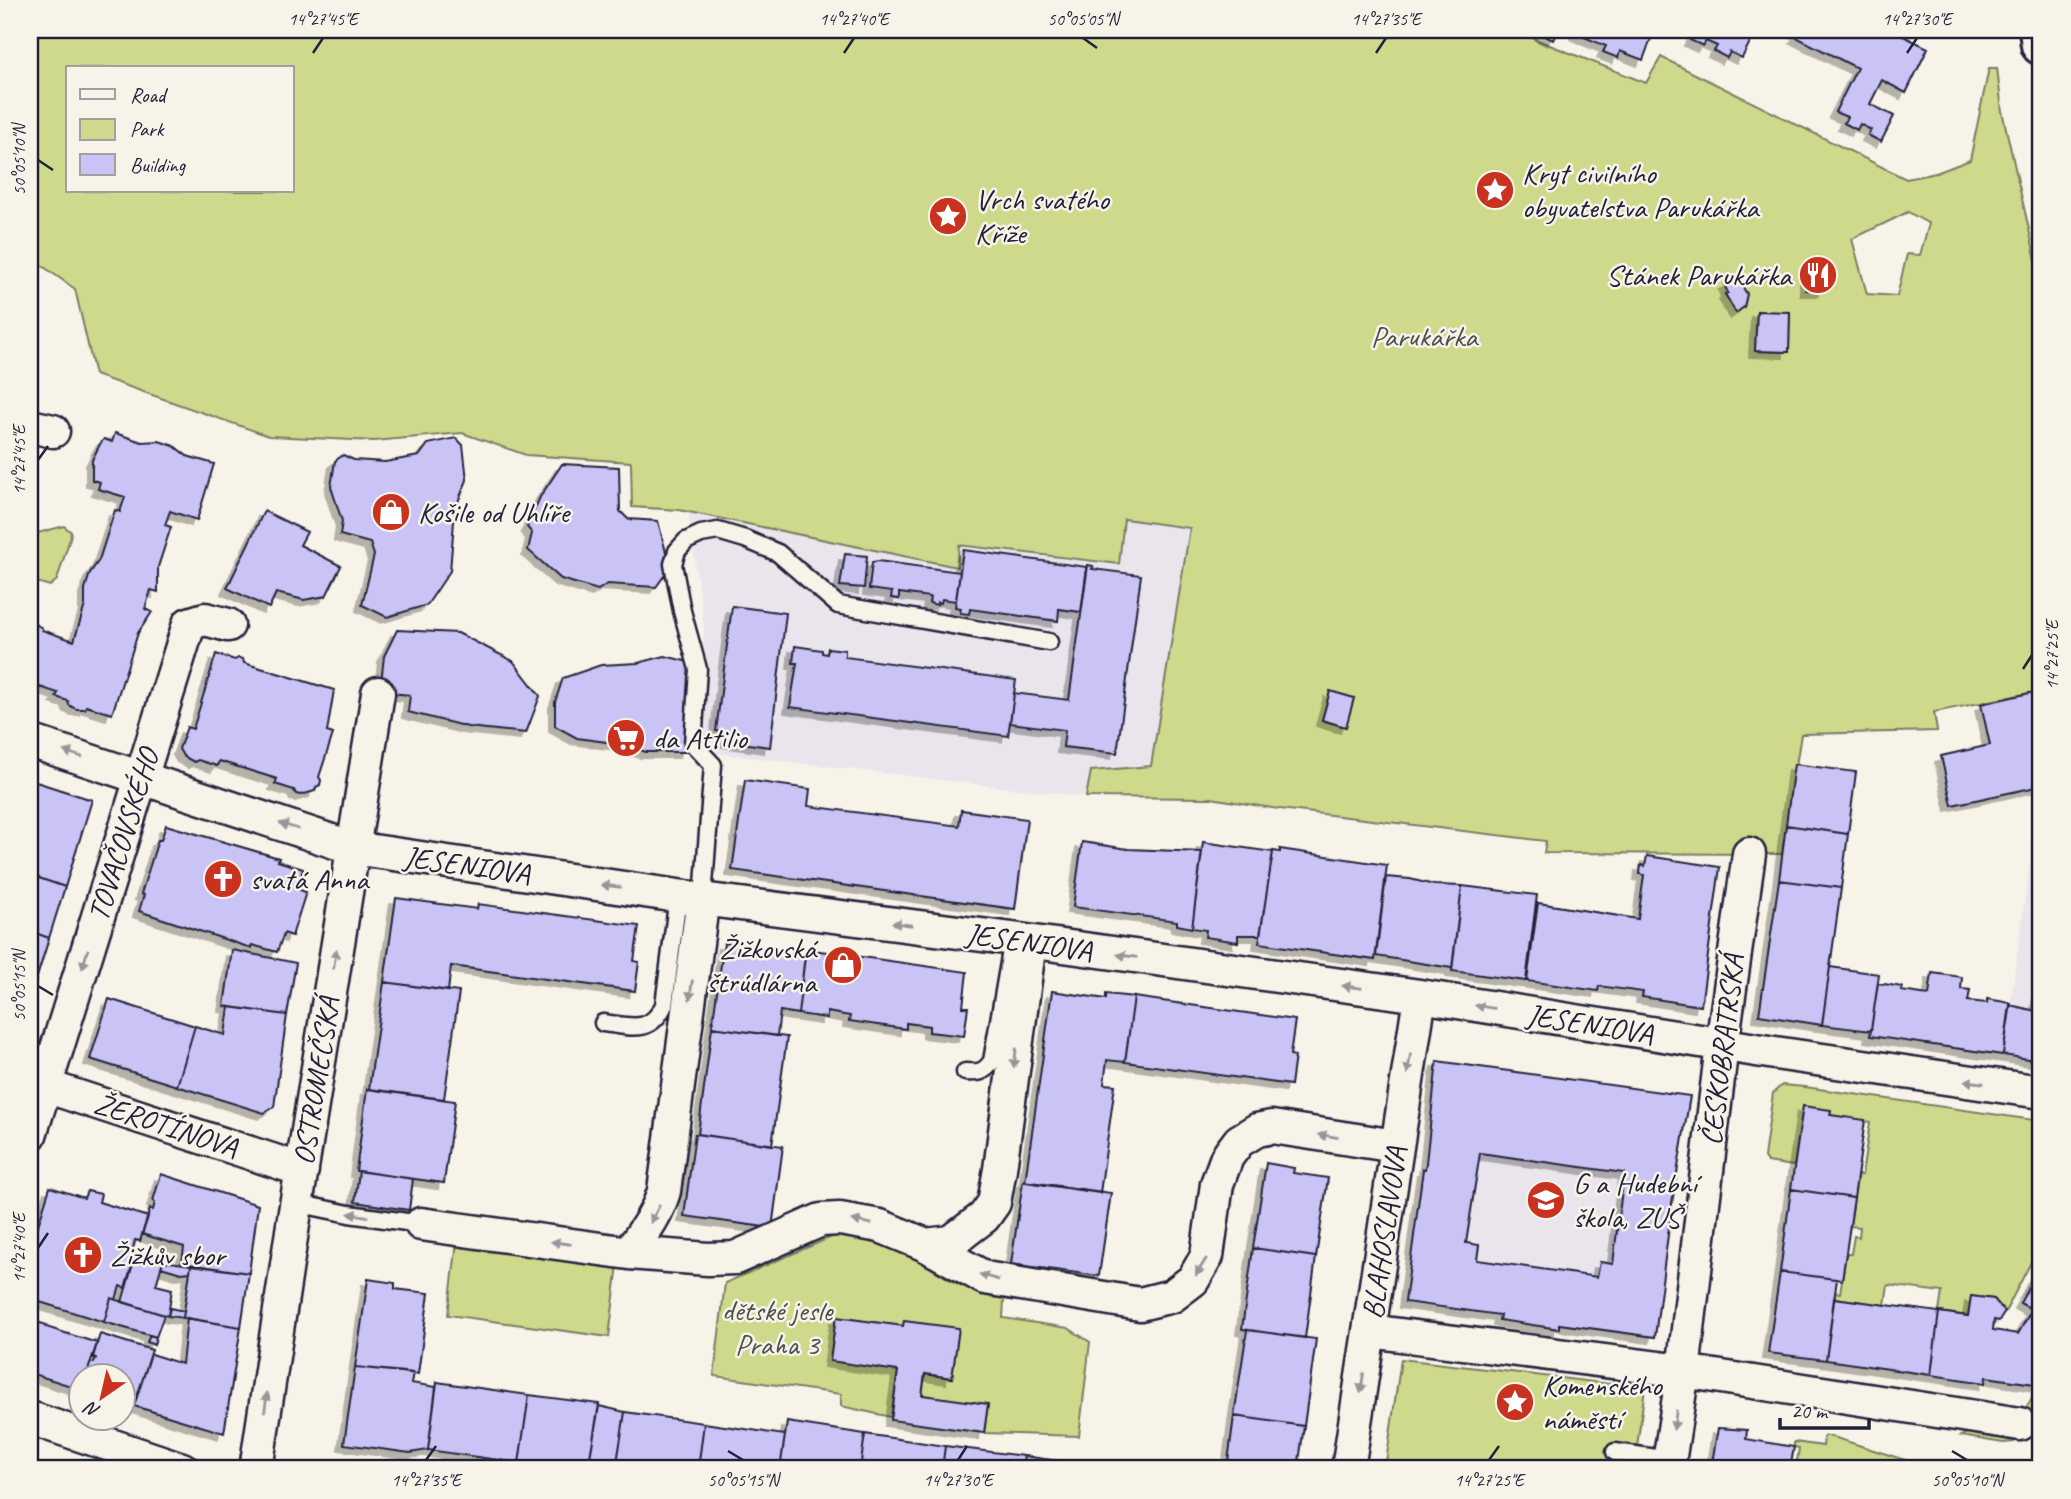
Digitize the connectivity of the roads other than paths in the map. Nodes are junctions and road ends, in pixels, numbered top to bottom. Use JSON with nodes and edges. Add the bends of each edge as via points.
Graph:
{"nodes":[{"id":1,"x":2039,"y":30,"type":"edge"},
{"id":2,"x":2041,"y":45,"type":"edge"},
{"id":3,"x":228,"y":625,"type":"dead end"},
{"id":4,"x":1049,"y":642,"type":"dead end"},
{"id":5,"x":378,"y":694,"type":"dead end"},
{"id":6,"x":30,"y":741,"type":"edge"},
{"id":7,"x":141,"y":777,"type":"junction"},
{"id":8,"x":353,"y":848,"type":"junction"},
{"id":9,"x":1749,"y":854,"type":"dead end"},
{"id":10,"x":691,"y":897,"type":"junction"},
{"id":11,"x":1021,"y":940,"type":"junction"},
{"id":12,"x":1420,"y":996,"type":"junction"},
{"id":13,"x":603,"y":1023,"type":"dead end"},
{"id":14,"x":1722,"y":1045,"type":"junction"},
{"id":15,"x":965,"y":1072,"type":"dead end"},
{"id":16,"x":38,"y":1084,"type":"edge"},
{"id":17,"x":2041,"y":1093,"type":"edge"},
{"id":18,"x":30,"y":1135,"type":"edge"},
{"id":19,"x":1396,"y":1146,"type":"junction"},
{"id":20,"x":302,"y":1170,"type":"junction"},
{"id":21,"x":296,"y":1203,"type":"junction"},
{"id":22,"x":421,"y":1224,"type":"joint"},
{"id":23,"x":926,"y":1245,"type":"junction"},
{"id":24,"x":629,"y":1253,"type":"junction"},
{"id":25,"x":1369,"y":1331,"type":"junction"},
{"id":26,"x":1683,"y":1371,"type":"junction"},
{"id":27,"x":30,"y":1418,"type":"edge"},
{"id":28,"x":2020,"y":1424,"type":"dead end"},
{"id":29,"x":1615,"y":1452,"type":"dead end"},
{"id":30,"x":1669,"y":1465,"type":"edge"},
{"id":31,"x":182,"y":1469,"type":"edge"},
{"id":32,"x":256,"y":1469,"type":"edge"},
{"id":33,"x":1348,"y":1469,"type":"edge"}],
"edges":[{"from":1,"to":2,"type":"street"},
{"from":3,"to":7,"type":"street","name":"TOVAČOVSKÉHO","via":[[205,619],[189,624]]},
{"from":4,"to":10,"type":"lane","via":[[838,605],[778,553],[745,539],[718,531],[686,541],[673,564],[698,669],[693,744],[713,765]]},
{"from":5,"to":8,"type":"street","name":"OSTROMEČSKÁ"},
{"from":7,"to":6,"type":"street","name":"JESENIOVA","one_way":true},
{"from":8,"to":7,"type":"street","name":"JESENIOVA","one_way":true},
{"from":7,"to":16,"type":"street","name":"TOVAČOVSKÉHO","one_way":true},
{"from":10,"to":8,"type":"street","name":"JESENIOVA","one_way":true},
{"from":20,"to":8,"type":"street","name":"OSTROMEČSKÁ","one_way":true},
{"from":9,"to":14,"type":"street","name":"ČESKOBRATRSKÁ"},
{"from":11,"to":10,"type":"street","name":"JESENIOVA","one_way":true},
{"from":10,"to":13,"type":"lane","via":[[658,1017],[638,1027]]},
{"from":10,"to":24,"type":"street","one_way":true,"via":[[664,1191],[651,1222]]},
{"from":12,"to":11,"type":"street","name":"JESENIOVA","one_way":true},
{"from":11,"to":15,"type":"lane","via":[[992,1061],[979,1073]]},
{"from":11,"to":23,"type":"street","one_way":true,"via":[[993,1203],[970,1231],[951,1242]]},
{"from":14,"to":12,"type":"street","name":"JESENIOVA","one_way":true},
{"from":12,"to":19,"type":"street","name":"BLAHOSLAVOVA","one_way":true},
{"from":17,"to":14,"type":"street","name":"JESENIOVA","one_way":true},
{"from":14,"to":26,"type":"street","name":"ČESKOBRATRSKÁ"},
{"from":16,"to":18,"type":"street","name":"TOVAČOVSKÉHO"},
{"from":16,"to":20,"type":"street","name":"ŽEROTÍNOVA"},
{"from":19,"to":23,"type":"street","one_way":true,"via":[[1272,1127],[1256,1130],[1239,1141],[1227,1157],[1217,1184],[1207,1256],[1193,1279],[1172,1296],[1140,1304],[985,1278]]},
{"from":19,"to":25,"type":"street","name":"BLAHOSLAVOVA"},
{"from":20,"to":21,"type":"street","name":"OSTROMEČSKÁ"},
{"from":22,"to":21,"type":"lane","one_way":true},
{"from":32,"to":21,"type":"street","name":"OSTROMEČSKÁ","one_way":true},
{"from":24,"to":22,"type":"street","one_way":true},
{"from":23,"to":24,"type":"street","one_way":true,"via":[[880,1226],[840,1219],[821,1220],[735,1258]]},
{"from":25,"to":26,"type":"street"},
{"from":25,"to":33,"type":"street","name":"BLAHOSLAVOVA","one_way":true},
{"from":26,"to":28,"type":"street"},
{"from":26,"to":30,"type":"street","one_way":true},
{"from":27,"to":31,"type":"street"},
{"from":29,"to":30,"type":"lane"}]}
